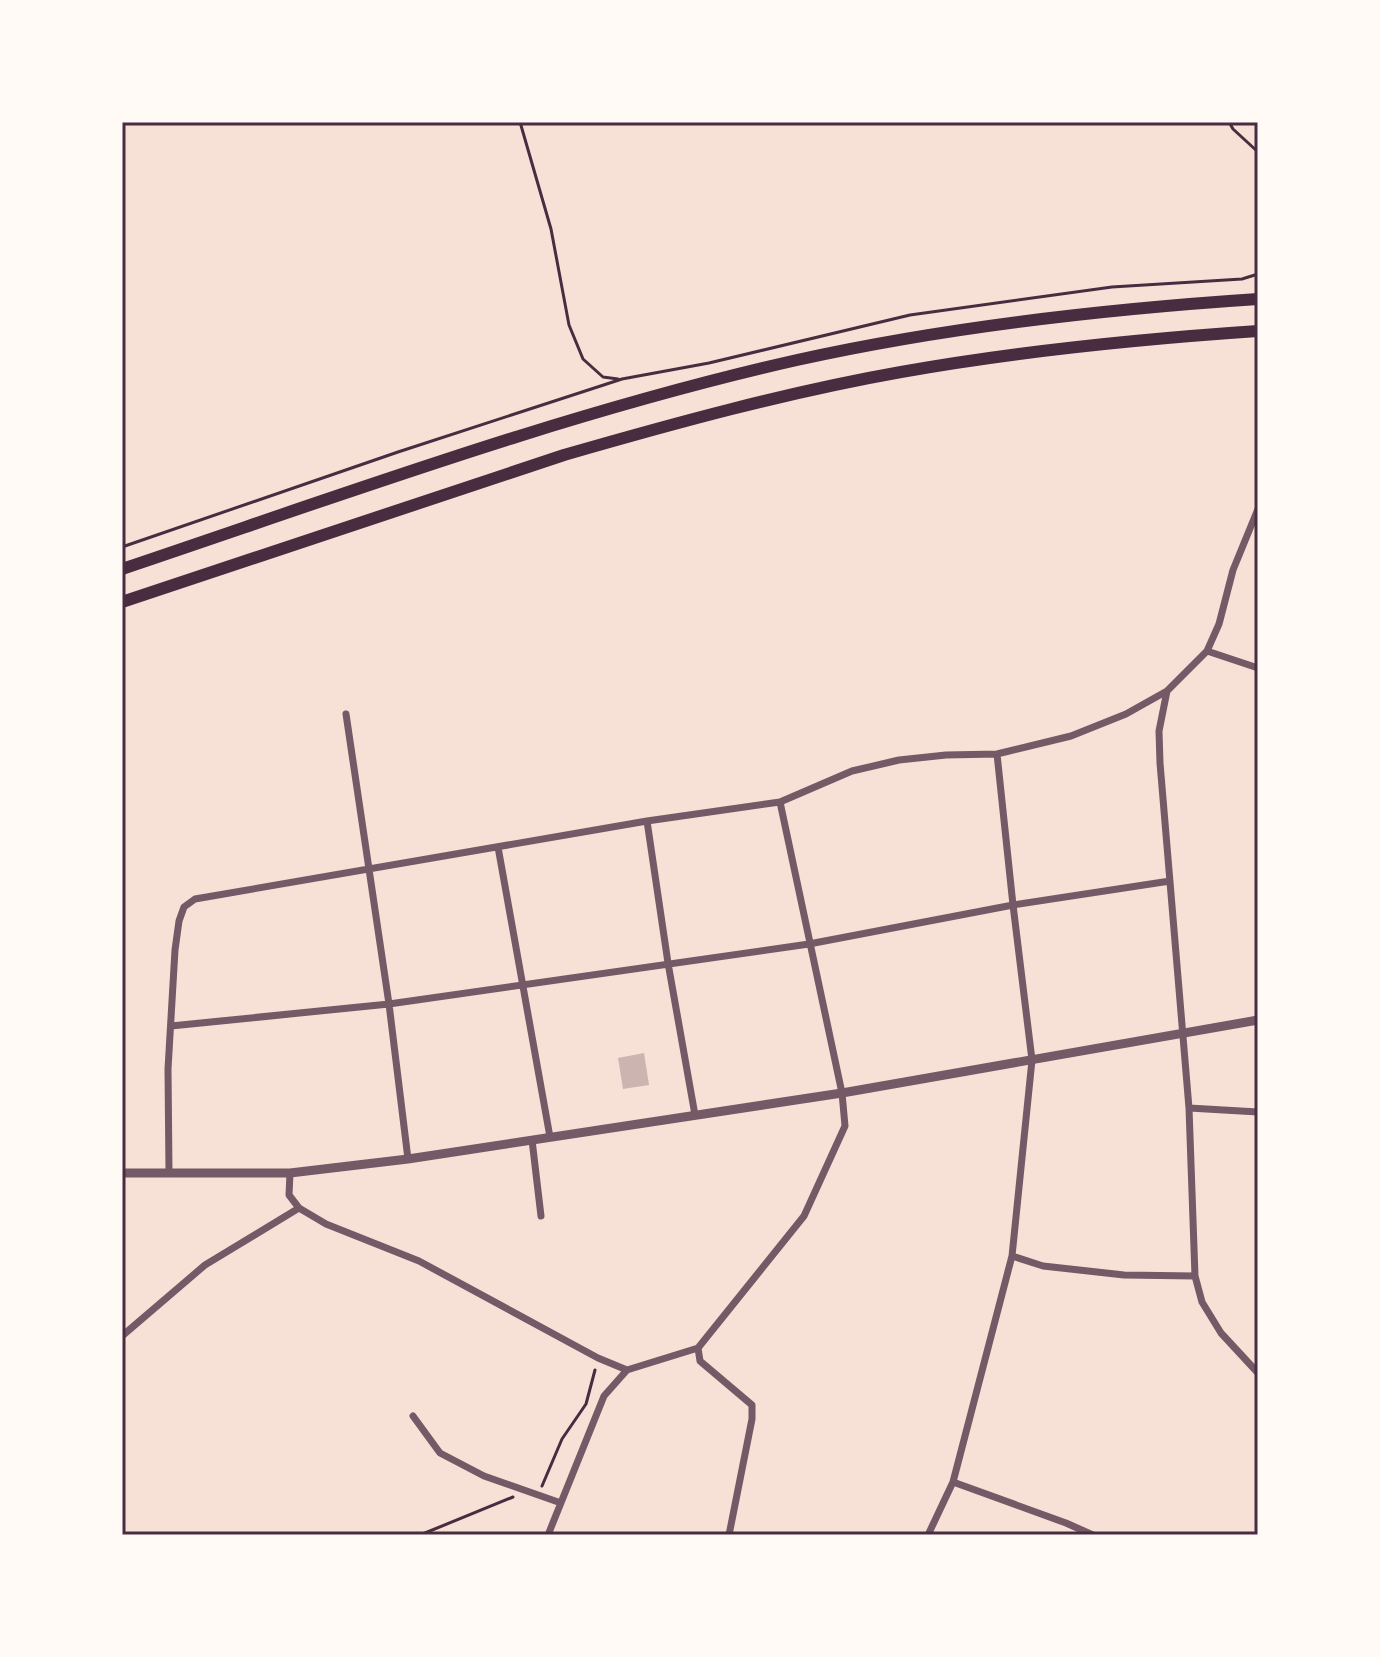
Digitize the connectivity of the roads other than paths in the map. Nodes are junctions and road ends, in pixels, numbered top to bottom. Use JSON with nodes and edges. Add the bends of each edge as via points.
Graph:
{"nodes":[{"id":1,"x":1258,"y":299,"type":"edge"},
{"id":2,"x":1258,"y":331,"type":"edge"},
{"id":3,"x":1258,"y":509,"type":"edge"},
{"id":4,"x":122,"y":569,"type":"edge"},
{"id":5,"x":122,"y":602,"type":"edge"},
{"id":6,"x":1207,"y":651,"type":"junction"},
{"id":7,"x":1258,"y":668,"type":"edge"},
{"id":8,"x":1167,"y":691,"type":"junction"},
{"id":9,"x":346,"y":714,"type":"dead end"},
{"id":10,"x":997,"y":754,"type":"junction"},
{"id":11,"x":780,"y":802,"type":"junction"},
{"id":12,"x":647,"y":821,"type":"junction"},
{"id":13,"x":498,"y":847,"type":"junction"},
{"id":14,"x":368,"y":868,"type":"junction"},
{"id":15,"x":1170,"y":881,"type":"junction"},
{"id":16,"x":1013,"y":905,"type":"junction"},
{"id":17,"x":809,"y":944,"type":"junction"},
{"id":18,"x":668,"y":963,"type":"junction"},
{"id":19,"x":522,"y":984,"type":"junction"},
{"id":20,"x":389,"y":1004,"type":"junction"},
{"id":21,"x":1258,"y":1020,"type":"edge"},
{"id":22,"x":171,"y":1026,"type":"junction"},
{"id":23,"x":1183,"y":1033,"type":"junction"},
{"id":24,"x":1032,"y":1060,"type":"junction"},
{"id":25,"x":842,"y":1093,"type":"junction"},
{"id":26,"x":1189,"y":1108,"type":"junction"},
{"id":27,"x":1258,"y":1112,"type":"edge"},
{"id":28,"x":695,"y":1115,"type":"junction"},
{"id":29,"x":550,"y":1137,"type":"junction"},
{"id":30,"x":532,"y":1140,"type":"junction"},
{"id":31,"x":408,"y":1159,"type":"junction"},
{"id":32,"x":122,"y":1173,"type":"edge"},
{"id":33,"x":169,"y":1173,"type":"junction"},
{"id":34,"x":290,"y":1173,"type":"junction"},
{"id":35,"x":299,"y":1208,"type":"junction"},
{"id":36,"x":541,"y":1216,"type":"dead end"},
{"id":37,"x":1012,"y":1256,"type":"junction"},
{"id":38,"x":1195,"y":1276,"type":"junction"},
{"id":39,"x":122,"y":1336,"type":"edge"},
{"id":40,"x":698,"y":1348,"type":"junction"},
{"id":41,"x":627,"y":1370,"type":"junction"},
{"id":42,"x":1258,"y":1373,"type":"edge"},
{"id":43,"x":413,"y":1416,"type":"dead end"},
{"id":44,"x":953,"y":1482,"type":"junction"},
{"id":45,"x":561,"y":1503,"type":"junction"},
{"id":46,"x":548,"y":1535,"type":"edge"},
{"id":47,"x":729,"y":1535,"type":"edge"},
{"id":48,"x":928,"y":1535,"type":"edge"},
{"id":49,"x":1093,"y":1535,"type":"edge"}],
"edges":[{"from":1,"to":4,"type":"highway","via":[[1003,324],[784,364],[525,434]]},
{"from":2,"to":5,"type":"highway","via":[[1125,342],[901,372],[740,407],[497,476]]},
{"from":3,"to":6,"type":"street"},
{"from":6,"to":7,"type":"street"},
{"from":6,"to":8,"type":"street"},
{"from":8,"to":10,"type":"street","via":[[1071,736]]},
{"from":8,"to":15,"type":"street","via":[[1159,731]]},
{"from":9,"to":14,"type":"street"},
{"from":10,"to":11,"type":"street","via":[[899,760],[852,771]]},
{"from":10,"to":16,"type":"street"},
{"from":11,"to":12,"type":"street"},
{"from":11,"to":17,"type":"street"},
{"from":12,"to":13,"type":"street"},
{"from":12,"to":18,"type":"street"},
{"from":13,"to":14,"type":"street"},
{"from":13,"to":19,"type":"street"},
{"from":14,"to":20,"type":"street"},
{"from":14,"to":22,"type":"street","via":[[195,899],[184,907],[175,950]]},
{"from":15,"to":16,"type":"street"},
{"from":15,"to":23,"type":"street"},
{"from":16,"to":17,"type":"street"},
{"from":16,"to":24,"type":"street"},
{"from":17,"to":18,"type":"street"},
{"from":17,"to":25,"type":"street"},
{"from":18,"to":19,"type":"street"},
{"from":18,"to":28,"type":"street"},
{"from":19,"to":20,"type":"street"},
{"from":19,"to":29,"type":"street"},
{"from":20,"to":22,"type":"street"},
{"from":20,"to":31,"type":"street"},
{"from":21,"to":23,"type":"street"},
{"from":22,"to":33,"type":"street"},
{"from":23,"to":24,"type":"street"},
{"from":23,"to":26,"type":"street"},
{"from":24,"to":25,"type":"street"},
{"from":24,"to":37,"type":"street"},
{"from":25,"to":28,"type":"street"},
{"from":25,"to":40,"type":"street","via":[[845,1126],[804,1216]]},
{"from":26,"to":27,"type":"street"},
{"from":26,"to":38,"type":"street"},
{"from":28,"to":29,"type":"street"},
{"from":29,"to":30,"type":"street"},
{"from":30,"to":31,"type":"street"},
{"from":30,"to":36,"type":"street"},
{"from":31,"to":34,"type":"street"},
{"from":32,"to":33,"type":"street"},
{"from":33,"to":34,"type":"street"},
{"from":34,"to":35,"type":"street","via":[[289,1195]]},
{"from":35,"to":39,"type":"street","via":[[205,1265]]},
{"from":35,"to":41,"type":"street","via":[[419,1261]]},
{"from":37,"to":38,"type":"street","via":[[1043,1266],[1124,1275]]},
{"from":37,"to":44,"type":"street"},
{"from":38,"to":42,"type":"street","via":[[1202,1302],[1221,1333]]},
{"from":40,"to":41,"type":"street"},
{"from":40,"to":47,"type":"street","via":[[700,1361],[752,1405]]},
{"from":41,"to":45,"type":"street","via":[[604,1396]]},
{"from":43,"to":45,"type":"street","via":[[440,1453],[484,1476]]},
{"from":44,"to":48,"type":"street"},
{"from":44,"to":49,"type":"street"},
{"from":45,"to":46,"type":"street"}]}
